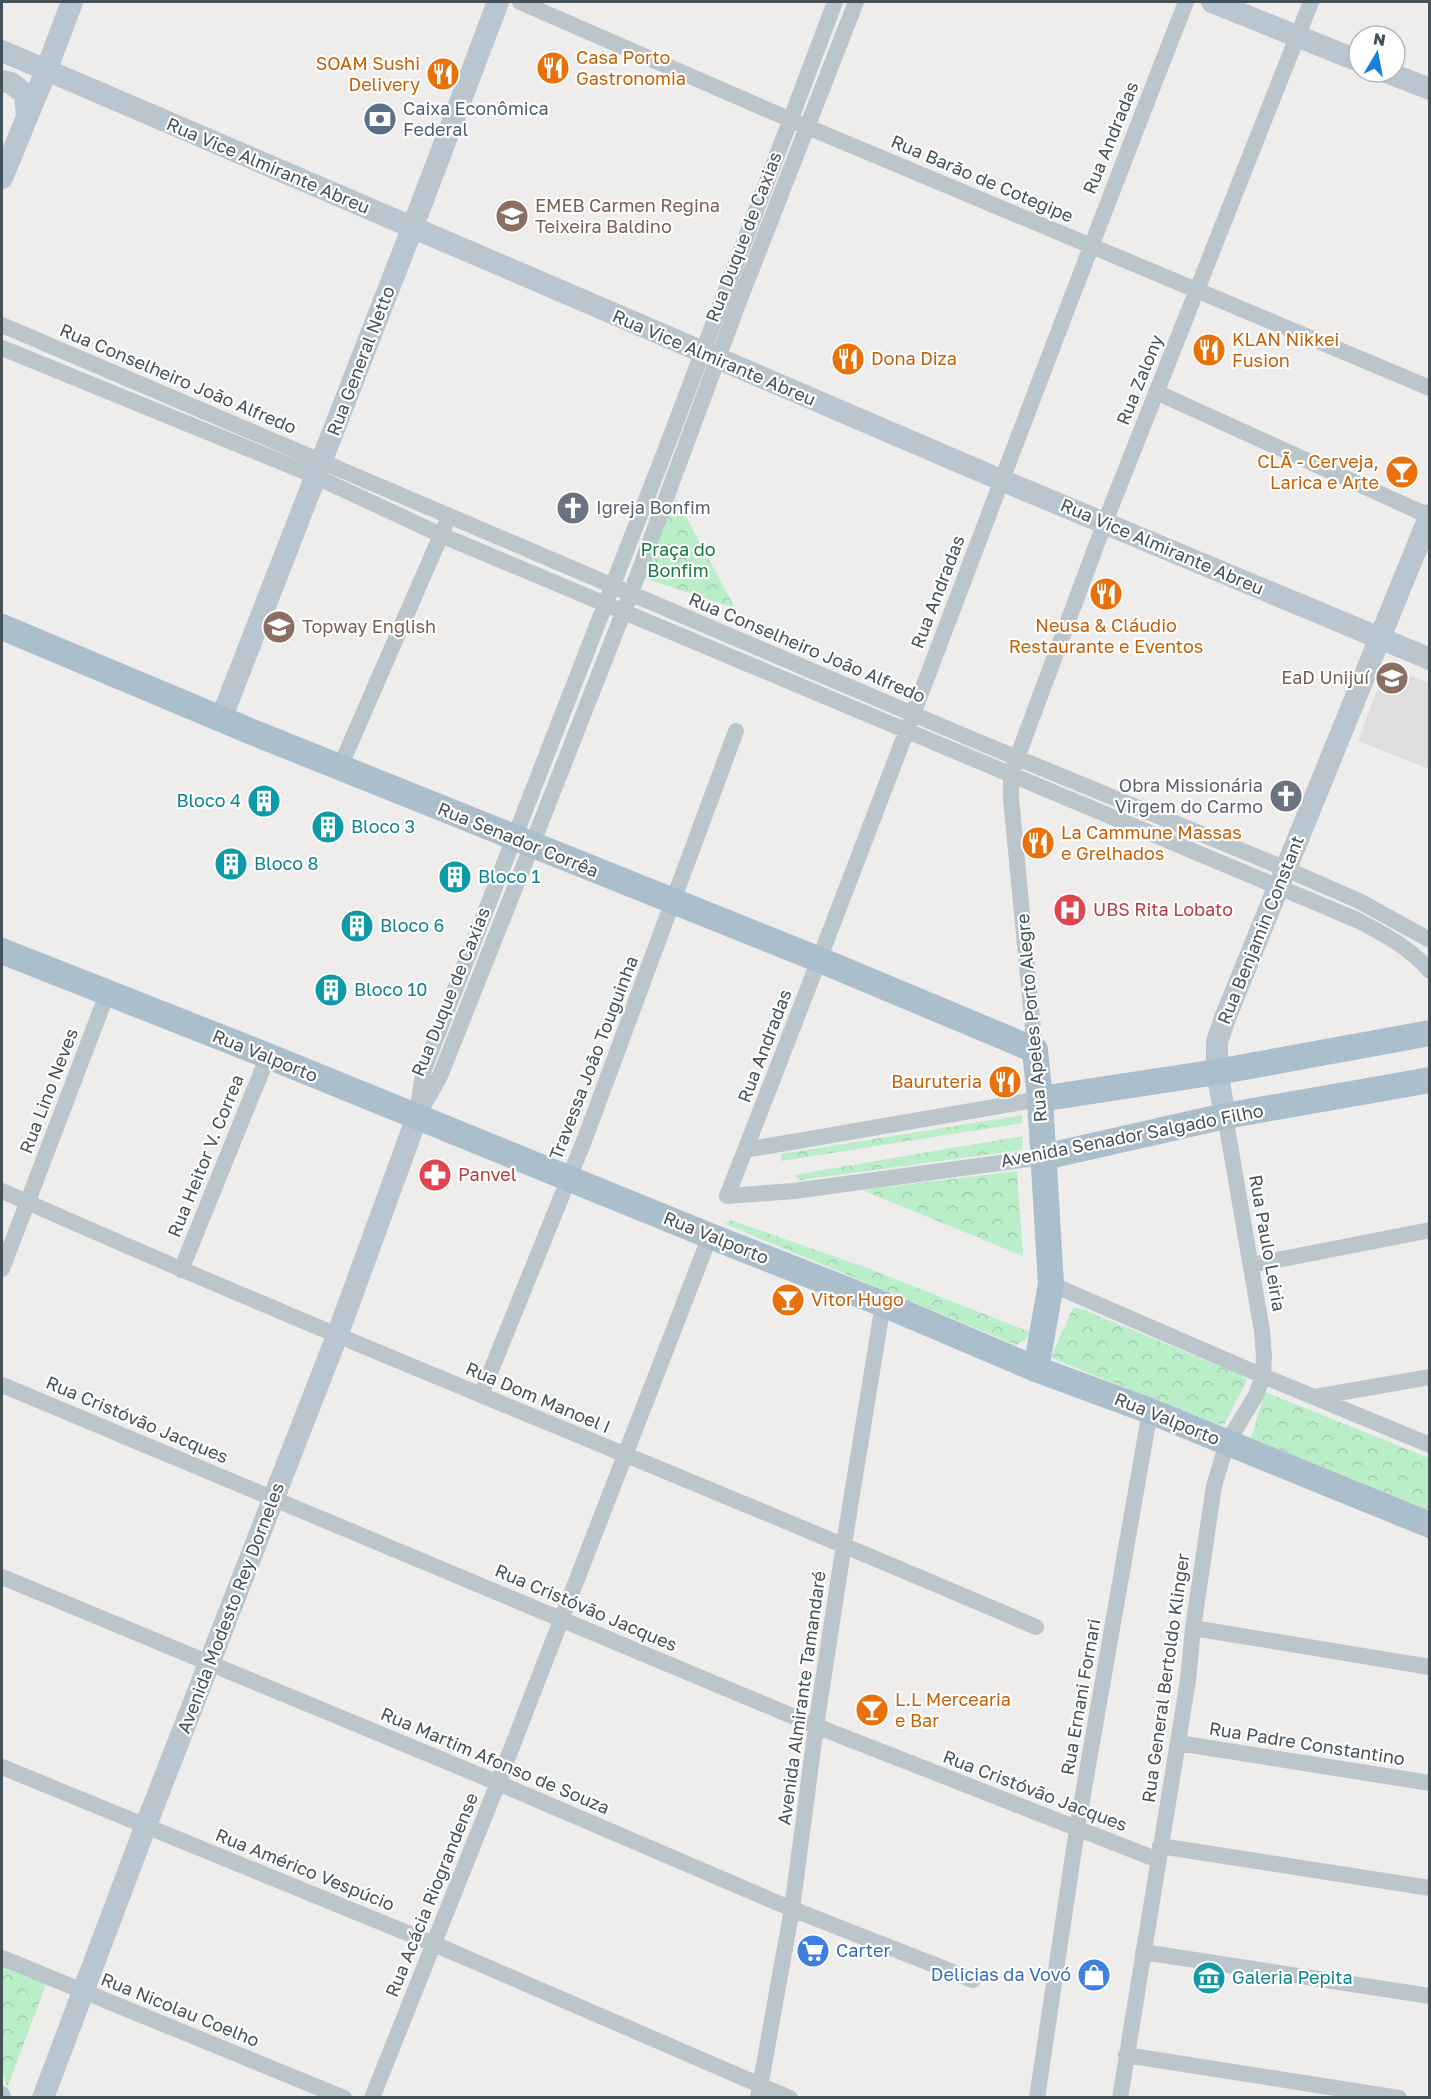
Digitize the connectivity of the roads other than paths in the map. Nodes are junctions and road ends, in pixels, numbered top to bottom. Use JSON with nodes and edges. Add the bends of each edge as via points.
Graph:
{"nodes":[{"id":1,"x":72,"y":2,"type":"edge"},
{"id":2,"x":498,"y":2,"type":"edge"},
{"id":3,"x":520,"y":2,"type":"edge"},
{"id":4,"x":835,"y":2,"type":"edge"},
{"id":5,"x":856,"y":2,"type":"edge"},
{"id":6,"x":1186,"y":2,"type":"edge"},
{"id":7,"x":1212,"y":2,"type":"edge"},
{"id":8,"x":1311,"y":2,"type":"edge"},
{"id":9,"x":1298,"y":36,"type":"junction"},
{"id":10,"x":819,"y":46,"type":"junction"},
{"id":11,"x":2,"y":51,"type":"edge"},
{"id":12,"x":836,"y":53,"type":"junction"},
{"id":13,"x":1347,"y":56,"type":"edge"},
{"id":14,"x":46,"y":71,"type":"junction"},
{"id":15,"x":1407,"y":80,"type":"edge"},
{"id":16,"x":2,"y":81,"type":"edge"},
{"id":17,"x":1430,"y":89,"type":"edge"},
{"id":18,"x":27,"y":115,"type":"junction"},
{"id":19,"x":799,"y":123,"type":"junction"},
{"id":20,"x":2,"y":178,"type":"edge"},
{"id":21,"x":412,"y":229,"type":"junction"},
{"id":22,"x":1090,"y":246,"type":"junction"},
{"id":23,"x":1197,"y":290,"type":"junction"},
{"id":24,"x":2,"y":326,"type":"edge"},
{"id":25,"x":2,"y":348,"type":"edge"},
{"id":26,"x":711,"y":356,"type":"junction"},
{"id":27,"x":142,"y":385,"type":"junction"},
{"id":28,"x":1430,"y":388,"type":"edge"},
{"id":29,"x":1156,"y":392,"type":"junction"},
{"id":30,"x":135,"y":403,"type":"junction"},
{"id":31,"x":199,"y":410,"type":"junction"},
{"id":32,"x":192,"y":426,"type":"junction"},
{"id":33,"x":667,"y":446,"type":"junction"},
{"id":34,"x":684,"y":453,"type":"junction"},
{"id":35,"x":318,"y":469,"type":"junction"},
{"id":36,"x":1001,"y":480,"type":"junction"},
{"id":37,"x":392,"y":493,"type":"junction"},
{"id":38,"x":384,"y":509,"type":"junction"},
{"id":39,"x":1429,"y":516,"type":"edge"},
{"id":40,"x":449,"y":518,"type":"junction"},
{"id":41,"x":1105,"y":522,"type":"junction"},
{"id":42,"x":441,"y":535,"type":"junction"},
{"id":43,"x":536,"y":554,"type":"junction"},
{"id":44,"x":528,"y":571,"type":"junction"},
{"id":45,"x":613,"y":586,"type":"junction"},
{"id":46,"x":631,"y":593,"type":"junction"},
{"id":47,"x":605,"y":603,"type":"junction"},
{"id":48,"x":623,"y":611,"type":"junction"},
{"id":49,"x":2,"y":627,"type":"edge"},
{"id":50,"x":1379,"y":638,"type":"junction"},
{"id":51,"x":768,"y":652,"type":"junction"},
{"id":52,"x":1430,"y":659,"type":"edge"},
{"id":53,"x":761,"y":669,"type":"junction"},
{"id":54,"x":829,"y":678,"type":"junction"},
{"id":55,"x":574,"y":682,"type":"junction"},
{"id":56,"x":593,"y":689,"type":"junction"},
{"id":57,"x":823,"y":694,"type":"junction"},
{"id":58,"x":913,"y":714,"type":"junction"},
{"id":59,"x":221,"y":719,"type":"junction"},
{"id":60,"x":557,"y":726,"type":"junction"},
{"id":61,"x":906,"y":730,"type":"junction"},
{"id":62,"x":736,"y":731,"type":"dead end"},
{"id":63,"x":575,"y":734,"type":"junction"},
{"id":64,"x":974,"y":740,"type":"junction"},
{"id":65,"x":967,"y":756,"type":"junction"},
{"id":66,"x":1016,"y":757,"type":"junction"},
{"id":67,"x":340,"y":768,"type":"junction"},
{"id":68,"x":1011,"y":774,"type":"junction"},
{"id":69,"x":1106,"y":795,"type":"junction"},
{"id":70,"x":1099,"y":812,"type":"junction"},
{"id":71,"x":1215,"y":841,"type":"junction"},
{"id":72,"x":523,"y":842,"type":"junction"},
{"id":73,"x":1208,"y":858,"type":"junction"},
{"id":74,"x":1282,"y":878,"type":"junction"},
{"id":75,"x":673,"y":902,"type":"junction"},
{"id":76,"x":1430,"y":940,"type":"edge"},
{"id":77,"x":2,"y":951,"type":"edge"},
{"id":78,"x":819,"y":960,"type":"junction"},
{"id":79,"x":1427,"y":960,"type":"edge"},
{"id":80,"x":108,"y":994,"type":"junction"},
{"id":81,"x":1430,"y":1033,"type":"edge"},
{"id":82,"x":1035,"y":1050,"type":"junction"},
{"id":83,"x":268,"y":1056,"type":"junction"},
{"id":84,"x":1216,"y":1072,"type":"junction"},
{"id":85,"x":1430,"y":1080,"type":"edge"},
{"id":86,"x":1040,"y":1099,"type":"junction"},
{"id":87,"x":1225,"y":1116,"type":"junction"},
{"id":88,"x":417,"y":1117,"type":"junction"},
{"id":89,"x":745,"y":1150,"type":"junction"},
{"id":90,"x":1044,"y":1157,"type":"junction"},
{"id":91,"x":569,"y":1179,"type":"junction"},
{"id":92,"x":2,"y":1191,"type":"edge"},
{"id":93,"x":727,"y":1196,"type":"joint"},
{"id":94,"x":27,"y":1202,"type":"junction"},
{"id":95,"x":1430,"y":1230,"type":"edge"},
{"id":96,"x":710,"y":1236,"type":"junction"},
{"id":97,"x":1251,"y":1265,"type":"junction"},
{"id":98,"x":2,"y":1269,"type":"edge"},
{"id":99,"x":181,"y":1270,"type":"junction"},
{"id":100,"x":1051,"y":1284,"type":"junction"},
{"id":101,"x":884,"y":1304,"type":"junction"},
{"id":102,"x":337,"y":1336,"type":"junction"},
{"id":103,"x":1036,"y":1369,"type":"junction"},
{"id":104,"x":1263,"y":1376,"type":"junction"},
{"id":105,"x":1430,"y":1377,"type":"edge"},
{"id":106,"x":2,"y":1385,"type":"edge"},
{"id":107,"x":481,"y":1395,"type":"junction"},
{"id":108,"x":1315,"y":1397,"type":"junction"},
{"id":109,"x":1150,"y":1411,"type":"junction"},
{"id":110,"x":1227,"y":1443,"type":"junction"},
{"id":111,"x":1430,"y":1445,"type":"edge"},
{"id":112,"x":624,"y":1455,"type":"junction"},
{"id":113,"x":273,"y":1498,"type":"junction"},
{"id":114,"x":1430,"y":1526,"type":"edge"},
{"id":115,"x":844,"y":1544,"type":"junction"},
{"id":116,"x":2,"y":1577,"type":"edge"},
{"id":117,"x":562,"y":1618,"type":"junction"},
{"id":118,"x":1036,"y":1627,"type":"dead end"},
{"id":119,"x":1193,"y":1628,"type":"junction"},
{"id":120,"x":209,"y":1664,"type":"junction"},
{"id":121,"x":1430,"y":1667,"type":"edge"},
{"id":122,"x":816,"y":1726,"type":"junction"},
{"id":123,"x":1178,"y":1743,"type":"junction"},
{"id":124,"x":2,"y":1767,"type":"edge"},
{"id":125,"x":498,"y":1783,"type":"junction"},
{"id":126,"x":1430,"y":1783,"type":"edge"},
{"id":127,"x":146,"y":1825,"type":"junction"},
{"id":128,"x":1077,"y":1829,"type":"junction"},
{"id":129,"x":1159,"y":1853,"type":"junction"},
{"id":130,"x":1430,"y":1888,"type":"edge"},
{"id":131,"x":792,"y":1909,"type":"junction"},
{"id":132,"x":434,"y":1944,"type":"junction"},
{"id":133,"x":1143,"y":1952,"type":"junction"},
{"id":134,"x":2,"y":1958,"type":"edge"},
{"id":135,"x":973,"y":1980,"type":"dead end"},
{"id":136,"x":81,"y":1991,"type":"junction"},
{"id":137,"x":1430,"y":1996,"type":"edge"},
{"id":138,"x":1126,"y":2055,"type":"junction"},
{"id":139,"x":759,"y":2091,"type":"edge"},
{"id":140,"x":43,"y":2097,"type":"edge"},
{"id":141,"x":344,"y":2097,"type":"edge"},
{"id":142,"x":372,"y":2097,"type":"edge"},
{"id":143,"x":790,"y":2097,"type":"edge"},
{"id":144,"x":1037,"y":2097,"type":"edge"},
{"id":145,"x":1120,"y":2097,"type":"edge"},
{"id":146,"x":1399,"y":2097,"type":"edge"}],
"edges":[{"from":1,"to":14,"type":"street"},
{"from":2,"to":21,"type":"street","name":"Rua General Netto"},
{"from":3,"to":19,"type":"street","name":"Rua Barão de Cotegipe"},
{"from":4,"to":10,"type":"street","name":"Rua Duque de Caxias"},
{"from":5,"to":12,"type":"street","name":"Rua Duque de Caxias"},
{"from":6,"to":22,"type":"street","name":"Rua Andradas"},
{"from":7,"to":9,"type":"street"},
{"from":8,"to":9,"type":"street","name":"Rua Zalony"},
{"from":9,"to":13,"type":"street"},
{"from":9,"to":23,"type":"street","name":"Rua Zalony"},
{"from":10,"to":12,"type":"street"},
{"from":10,"to":19,"type":"street","name":"Rua Duque de Caxias"},
{"from":11,"to":14,"type":"street","name":"Rua Vice Almirante Abreu"},
{"from":12,"to":19,"type":"street","name":"Rua Duque de Caxias"},
{"from":14,"to":18,"type":"street"},
{"from":14,"to":21,"type":"street","name":"Rua Vice Almirante Abreu"},
{"from":15,"to":17,"type":"street"},
{"from":16,"to":18,"type":"street","via":[[11,82],[25,94]]},
{"from":18,"to":20,"type":"street"},
{"from":19,"to":22,"type":"street","name":"Rua Barão de Cotegipe"},
{"from":19,"to":26,"type":"street","name":"Rua Duque de Caxias"},
{"from":21,"to":26,"type":"street","name":"Rua Vice Almirante Abreu"},
{"from":21,"to":35,"type":"street","name":"Rua General Netto"},
{"from":22,"to":23,"type":"street","name":"Rua Barão de Cotegipe"},
{"from":22,"to":36,"type":"street","name":"Rua Andradas"},
{"from":23,"to":28,"type":"street","name":"Rua Barão de Cotegipe"},
{"from":23,"to":29,"type":"street","name":"Rua Zalony"},
{"from":24,"to":27,"type":"street","name":"Rua Conselheiro João Alfredo"},
{"from":25,"to":30,"type":"street","name":"Rua Conselheiro João Alfredo"},
{"from":26,"to":33,"type":"street","name":"Rua Duque de Caxias"},
{"from":26,"to":34,"type":"street","name":"Rua Duque de Caxias"},
{"from":26,"to":36,"type":"street","name":"Rua Vice Almirante Abreu"},
{"from":27,"to":30,"type":"street"},
{"from":27,"to":31,"type":"street","name":"Rua Conselheiro João Alfredo"},
{"from":29,"to":39,"type":"street"},
{"from":29,"to":41,"type":"street","name":"Rua Zalony"},
{"from":30,"to":32,"type":"street","name":"Rua Conselheiro João Alfredo"},
{"from":31,"to":32,"type":"street"},
{"from":31,"to":35,"type":"street","name":"Rua Conselheiro João Alfredo"},
{"from":32,"to":35,"type":"street","name":"Rua Conselheiro João Alfredo"},
{"from":33,"to":34,"type":"street"},
{"from":33,"to":45,"type":"street","name":"Rua Duque de Caxias"},
{"from":34,"to":46,"type":"street","name":"Rua Duque de Caxias"},
{"from":35,"to":37,"type":"street","name":"Rua Conselheiro João Alfredo"},
{"from":35,"to":38,"type":"street","name":"Rua Conselheiro João Alfredo"},
{"from":35,"to":59,"type":"street","name":"Rua General Netto"},
{"from":36,"to":41,"type":"street","name":"Rua Vice Almirante Abreu"},
{"from":36,"to":58,"type":"street","name":"Rua Andradas"},
{"from":37,"to":38,"type":"street"},
{"from":37,"to":40,"type":"street","name":"Rua Conselheiro João Alfredo"},
{"from":38,"to":42,"type":"street","name":"Rua Conselheiro João Alfredo"},
{"from":39,"to":50,"type":"street","name":"Rua Benjamin Constant"},
{"from":40,"to":42,"type":"street"},
{"from":40,"to":43,"type":"street","name":"Rua Conselheiro João Alfredo"},
{"from":41,"to":50,"type":"street","name":"Rua Vice Almirante Abreu"},
{"from":41,"to":66,"type":"street","name":"Rua Zalony"},
{"from":42,"to":44,"type":"street","name":"Rua Conselheiro João Alfredo"},
{"from":42,"to":67,"type":"street"},
{"from":43,"to":44,"type":"street"},
{"from":43,"to":45,"type":"street","name":"Rua Conselheiro João Alfredo"},
{"from":44,"to":47,"type":"street","name":"Rua Conselheiro João Alfredo"},
{"from":45,"to":46,"type":"street","name":"Rua Conselheiro João Alfredo"},
{"from":45,"to":47,"type":"street","name":"Rua Duque de Caxias"},
{"from":46,"to":48,"type":"street","name":"Rua Duque de Caxias"},
{"from":46,"to":51,"type":"street","name":"Rua Conselheiro João Alfredo"},
{"from":47,"to":48,"type":"street","name":"Rua Conselheiro João Alfredo"},
{"from":47,"to":55,"type":"street","name":"Rua Duque de Caxias"},
{"from":48,"to":53,"type":"street","name":"Rua Conselheiro João Alfredo"},
{"from":48,"to":56,"type":"street","name":"Rua Duque de Caxias"},
{"from":49,"to":59,"type":"main road","name":"Rua Senador Corrêa"},
{"from":50,"to":52,"type":"street","name":"Rua Vice Almirante Abreu"},
{"from":50,"to":74,"type":"street","name":"Rua Benjamin Constant"},
{"from":51,"to":53,"type":"street"},
{"from":51,"to":54,"type":"street","name":"Rua Conselheiro João Alfredo"},
{"from":53,"to":57,"type":"street","name":"Rua Conselheiro João Alfredo"},
{"from":54,"to":57,"type":"street"},
{"from":54,"to":58,"type":"street","name":"Rua Conselheiro João Alfredo"},
{"from":55,"to":56,"type":"street"},
{"from":55,"to":60,"type":"street","name":"Rua Duque de Caxias"},
{"from":56,"to":63,"type":"street","name":"Rua Duque de Caxias"},
{"from":57,"to":61,"type":"street","name":"Rua Conselheiro João Alfredo"},
{"from":58,"to":61,"type":"street","name":"Rua Andradas"},
{"from":58,"to":64,"type":"street","name":"Rua Conselheiro João Alfredo"},
{"from":59,"to":67,"type":"main road","name":"Rua Senador Corrêa"},
{"from":60,"to":63,"type":"street"},
{"from":60,"to":72,"type":"street","name":"Rua Duque de Caxias"},
{"from":61,"to":65,"type":"street","name":"Rua Conselheiro João Alfredo"},
{"from":61,"to":78,"type":"street","name":"Rua Andradas"},
{"from":62,"to":75,"type":"street","name":"Travessa João Touguinha"},
{"from":63,"to":72,"type":"street","name":"Rua Duque de Caxias"},
{"from":64,"to":65,"type":"street"},
{"from":64,"to":66,"type":"street","name":"Rua Conselheiro João Alfredo"},
{"from":65,"to":68,"type":"street","name":"Rua Conselheiro João Alfredo"},
{"from":66,"to":68,"type":"street","name":"Rua Zalony"},
{"from":66,"to":69,"type":"street","name":"Rua Conselheiro João Alfredo"},
{"from":67,"to":72,"type":"main road","name":"Rua Senador Corrêa"},
{"from":68,"to":70,"type":"street","name":"Rua Conselheiro João Alfredo"},
{"from":68,"to":82,"type":"street","name":"Rua Apeles Porto Alegre"},
{"from":69,"to":70,"type":"street"},
{"from":69,"to":71,"type":"street","name":"Rua Conselheiro João Alfredo"},
{"from":70,"to":73,"type":"street","name":"Rua Conselheiro João Alfredo"},
{"from":71,"to":73,"type":"street"},
{"from":71,"to":74,"type":"street","name":"Rua Conselheiro João Alfredo"},
{"from":72,"to":75,"type":"main road","name":"Rua Senador Corrêa"},
{"from":72,"to":88,"type":"street","name":"Rua Duque de Caxias","via":[[440,1076]]},
{"from":73,"to":74,"type":"street","name":"Rua Conselheiro João Alfredo"},
{"from":74,"to":76,"type":"street","name":"Rua Conselheiro João Alfredo","via":[[1359,901]]},
{"from":74,"to":79,"type":"street","name":"Rua Conselheiro João Alfredo"},
{"from":74,"to":84,"type":"street","name":"Rua Benjamin Constant","via":[[1225,1018],[1217,1042]]},
{"from":75,"to":78,"type":"main road","name":"Rua Senador Corrêa"},
{"from":75,"to":91,"type":"street","name":"Travessa João Touguinha"},
{"from":77,"to":80,"type":"main road","name":"Rua Valporto"},
{"from":78,"to":82,"type":"main road","name":"Rua Senador Corrêa"},
{"from":78,"to":89,"type":"street","name":"Rua Andradas"},
{"from":80,"to":83,"type":"main road","name":"Rua Valporto"},
{"from":80,"to":94,"type":"street","name":"Rua Lino Neves"},
{"from":81,"to":84,"type":"main road"},
{"from":82,"to":86,"type":"main road","name":"Rua Apeles Porto Alegre"},
{"from":83,"to":88,"type":"main road","name":"Rua Valporto"},
{"from":83,"to":99,"type":"street","name":"Rua Heitor V. Correa"},
{"from":84,"to":86,"type":"main road"},
{"from":84,"to":87,"type":"street","name":"Rua Benjamin Constant"},
{"from":85,"to":87,"type":"main road","name":"Avenida Senador Salgado Filho"},
{"from":86,"to":89,"type":"street"},
{"from":86,"to":90,"type":"main road","name":"Rua Apeles Porto Alegre"},
{"from":87,"to":90,"type":"main road","name":"Avenida Senador Salgado Filho"},
{"from":87,"to":97,"type":"street","name":"Rua Paulo Leiria"},
{"from":88,"to":91,"type":"main road","name":"Rua Valporto"},
{"from":88,"to":102,"type":"street","name":"Avenida Modesto Rey Dorneles"},
{"from":89,"to":93,"type":"street","name":"Rua Andradas"},
{"from":90,"to":93,"type":"street","name":"Avenida Senador Salgado Filho","via":[[794,1191]]},
{"from":90,"to":100,"type":"main road","name":"Rua Apeles Porto Alegre"},
{"from":91,"to":96,"type":"main road","name":"Rua Valporto"},
{"from":91,"to":107,"type":"street","name":"Travessa João Touguinha"},
{"from":92,"to":94,"type":"street","name":"Rua Dom Manoel I"},
{"from":94,"to":98,"type":"street","name":"Rua Lino Neves"},
{"from":94,"to":99,"type":"street","name":"Rua Dom Manoel I"},
{"from":95,"to":97,"type":"street"},
{"from":96,"to":101,"type":"main road","name":"Rua Valporto"},
{"from":96,"to":112,"type":"street","name":"Rua Acácia Riograndense"},
{"from":97,"to":104,"type":"street","name":"Rua Paulo Leiria","via":[[1262,1331]]},
{"from":99,"to":102,"type":"street","name":"Rua Dom Manoel I"},
{"from":100,"to":103,"type":"main road","name":"Rua Apeles Porto Alegre"},
{"from":100,"to":104,"type":"street"},
{"from":101,"to":103,"type":"main road","name":"Rua Valporto"},
{"from":101,"to":115,"type":"street","name":"Avenida Almirante Tamandaré"},
{"from":102,"to":107,"type":"street","name":"Rua Dom Manoel I"},
{"from":102,"to":113,"type":"street","name":"Avenida Modesto Rey Dorneles"},
{"from":103,"to":109,"type":"main road","name":"Rua Valporto"},
{"from":104,"to":108,"type":"street"},
{"from":104,"to":110,"type":"street"},
{"from":105,"to":108,"type":"street"},
{"from":106,"to":113,"type":"street","name":"Rua Cristóvão Jacques"},
{"from":107,"to":112,"type":"street","name":"Rua Dom Manoel I"},
{"from":108,"to":111,"type":"street"},
{"from":109,"to":110,"type":"main road","name":"Rua Valporto"},
{"from":109,"to":128,"type":"street","name":"Rua Ernani Fornari"},
{"from":110,"to":114,"type":"main road","name":"Rua Valporto"},
{"from":110,"to":119,"type":"street","name":"Rua General Bertoldo Klinger","via":[[1214,1486]]},
{"from":112,"to":115,"type":"street","name":"Rua Dom Manoel I"},
{"from":112,"to":117,"type":"street","name":"Rua Acácia Riograndense"},
{"from":113,"to":117,"type":"street","name":"Rua Cristóvão Jacques"},
{"from":113,"to":120,"type":"street","name":"Avenida Modesto Rey Dorneles"},
{"from":115,"to":118,"type":"street","name":"Rua Dom Manoel I"},
{"from":115,"to":122,"type":"street","name":"Avenida Almirante Tamandaré"},
{"from":116,"to":120,"type":"street","name":"Rua Martim Afonso de Souza"},
{"from":117,"to":122,"type":"street","name":"Rua Cristóvão Jacques"},
{"from":117,"to":125,"type":"street","name":"Rua Acácia Riograndense"},
{"from":119,"to":121,"type":"street"},
{"from":119,"to":123,"type":"street","name":"Rua General Bertoldo Klinger"},
{"from":120,"to":125,"type":"street","name":"Rua Martim Afonso de Souza"},
{"from":120,"to":127,"type":"street","name":"Avenida Modesto Rey Dorneles"},
{"from":122,"to":128,"type":"street","name":"Rua Cristóvão Jacques"},
{"from":122,"to":131,"type":"street","name":"Avenida Almirante Tamandaré"},
{"from":123,"to":126,"type":"street","name":"Rua Padre Constantino"},
{"from":123,"to":129,"type":"street","name":"Rua General Bertoldo Klinger"},
{"from":124,"to":127,"type":"street","name":"Rua Américo Vespúcio"},
{"from":125,"to":131,"type":"street","name":"Rua Martim Afonso de Souza"},
{"from":125,"to":132,"type":"street","name":"Rua Acácia Riograndense"},
{"from":127,"to":132,"type":"street","name":"Rua Américo Vespúcio"},
{"from":127,"to":136,"type":"street","name":"Avenida Modesto Rey Dorneles"},
{"from":128,"to":129,"type":"street","name":"Rua Cristóvão Jacques"},
{"from":128,"to":144,"type":"street","name":"Rua Ernani Fornari"},
{"from":129,"to":130,"type":"street","name":"Rua Cristóvão Jacques"},
{"from":129,"to":133,"type":"street","name":"Rua General Bertoldo Klinger"},
{"from":131,"to":135,"type":"street","name":"Rua Martim Afonso de Souza"},
{"from":131,"to":139,"type":"street","name":"Avenida Almirante Tamandaré"},
{"from":132,"to":139,"type":"street","name":"Rua Américo Vespúcio"},
{"from":132,"to":142,"type":"street","name":"Rua Acácia Riograndense"},
{"from":133,"to":137,"type":"street"},
{"from":133,"to":138,"type":"street","name":"Rua General Bertoldo Klinger"},
{"from":134,"to":136,"type":"street","name":"Rua Nicolau Coelho"},
{"from":136,"to":140,"type":"street","name":"Avenida Modesto Rey Dorneles"},
{"from":136,"to":141,"type":"street","name":"Rua Nicolau Coelho"},
{"from":138,"to":145,"type":"street","name":"Rua General Bertoldo Klinger"},
{"from":138,"to":146,"type":"street"},
{"from":139,"to":143,"type":"street","name":"Rua Américo Vespúcio"}]}
